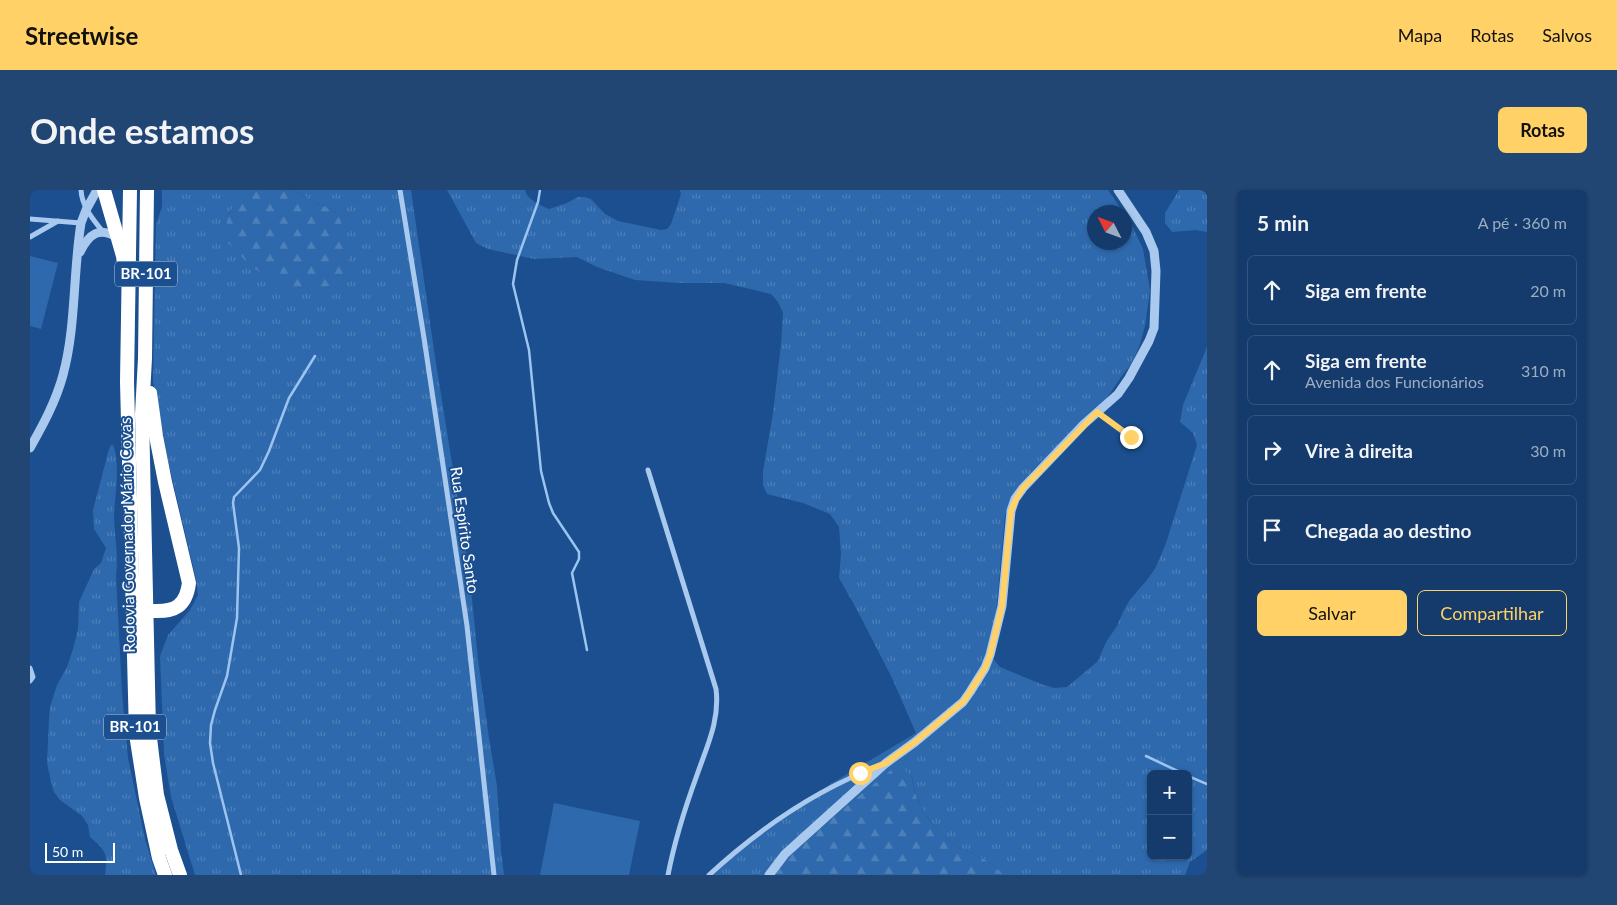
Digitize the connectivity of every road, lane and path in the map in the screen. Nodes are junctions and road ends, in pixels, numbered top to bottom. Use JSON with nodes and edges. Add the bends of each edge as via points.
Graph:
{"nodes":[{"id":1,"x":80,"y":190,"type":"edge"},
{"id":2,"x":98,"y":190,"type":"edge"},
{"id":3,"x":104,"y":190,"type":"edge"},
{"id":4,"x":130,"y":190,"type":"edge"},
{"id":5,"x":147,"y":190,"type":"edge"},
{"id":6,"x":400,"y":190,"type":"edge"},
{"id":7,"x":1118,"y":190,"type":"edge"},
{"id":8,"x":86,"y":210,"type":"junction"},
{"id":9,"x":30,"y":218,"type":"edge"},
{"id":10,"x":58,"y":221,"type":"junction"},
{"id":11,"x":81,"y":223,"type":"junction"},
{"id":12,"x":103,"y":232,"type":"junction"},
{"id":13,"x":30,"y":237,"type":"edge"},
{"id":14,"x":118,"y":238,"type":"junction"},
{"id":15,"x":78,"y":257,"type":"junction"},
{"id":16,"x":128,"y":312,"type":"junction"},
{"id":17,"x":145,"y":358,"type":"junction"},
{"id":18,"x":1097,"y":412,"type":"junction"},
{"id":19,"x":1131,"y":437,"type":"dead end"},
{"id":20,"x":30,"y":448,"type":"edge"},
{"id":21,"x":648,"y":470,"type":"dead end"},
{"id":22,"x":131,"y":576,"type":"junction"},
{"id":23,"x":146,"y":611,"type":"junction"},
{"id":24,"x":30,"y":668,"type":"edge"},
{"id":25,"x":30,"y":681,"type":"edge"},
{"id":26,"x":886,"y":763,"type":"junction"},
{"id":27,"x":165,"y":875,"type":"edge"},
{"id":28,"x":180,"y":875,"type":"edge"},
{"id":29,"x":494,"y":875,"type":"edge"},
{"id":30,"x":668,"y":875,"type":"edge"},
{"id":31,"x":709,"y":875,"type":"edge"},
{"id":32,"x":769,"y":875,"type":"edge"}],
"edges":[{"from":1,"to":8,"type":"street"},
{"from":2,"to":8,"type":"street"},
{"from":3,"to":14,"type":"highway"},
{"from":4,"to":16,"type":"highway","name":"Rodovia Governador Mário Covas","number":"BR-101"},
{"from":5,"to":17,"type":"highway","name":"Rodovia Governador Mário Covas","number":"BR-101"},
{"from":6,"to":29,"type":"street","name":"Rua Espírito Santo","via":[[467,626]]},
{"from":7,"to":18,"type":"street","via":[[1141,223],[1154,252],[1154,328],[1129,378],[1118,394]]},
{"from":8,"to":11,"type":"street"},
{"from":8,"to":12,"type":"street"},
{"from":9,"to":10,"type":"street"},
{"from":10,"to":11,"type":"street"},
{"from":10,"to":13,"type":"street"},
{"from":11,"to":15,"type":"street"},
{"from":12,"to":14,"type":"street"},
{"from":12,"to":15,"type":"street","via":[[91,236]]},
{"from":14,"to":16,"type":"highway","via":[[123,256]]},
{"from":15,"to":20,"type":"street","via":[[63,375]]},
{"from":16,"to":22,"type":"highway","name":"Rodovia Governador Mário Covas","number":"BR-101"},
{"from":17,"to":23,"type":"highway","name":"Rodovia Governador Mário Covas","number":"BR-101","via":[[142,414]]},
{"from":17,"to":23,"type":"highway","via":[[156,436],[189,583],[180,605],[165,612]]},
{"from":18,"to":19,"type":"lane"},
{"from":18,"to":26,"type":"street","via":[[1016,499],[1011,511],[1002,606],[990,655],[980,676],[963,702]]},
{"from":21,"to":30,"type":"street","via":[[718,702],[710,741]]},
{"from":22,"to":23,"type":"highway","via":[[139,606]]},
{"from":22,"to":27,"type":"highway","name":"Rodovia Governador Mário Covas","number":"BR-101","via":[[136,734],[146,798]]},
{"from":23,"to":28,"type":"highway","name":"Rodovia Governador Mário Covas","number":"BR-101","via":[[149,730],[154,776]]},
{"from":24,"to":25,"type":"street","via":[[33,677]]},
{"from":26,"to":31,"type":"street","via":[[842,782],[782,816]]},
{"from":26,"to":32,"type":"street","via":[[785,854]]}]}
